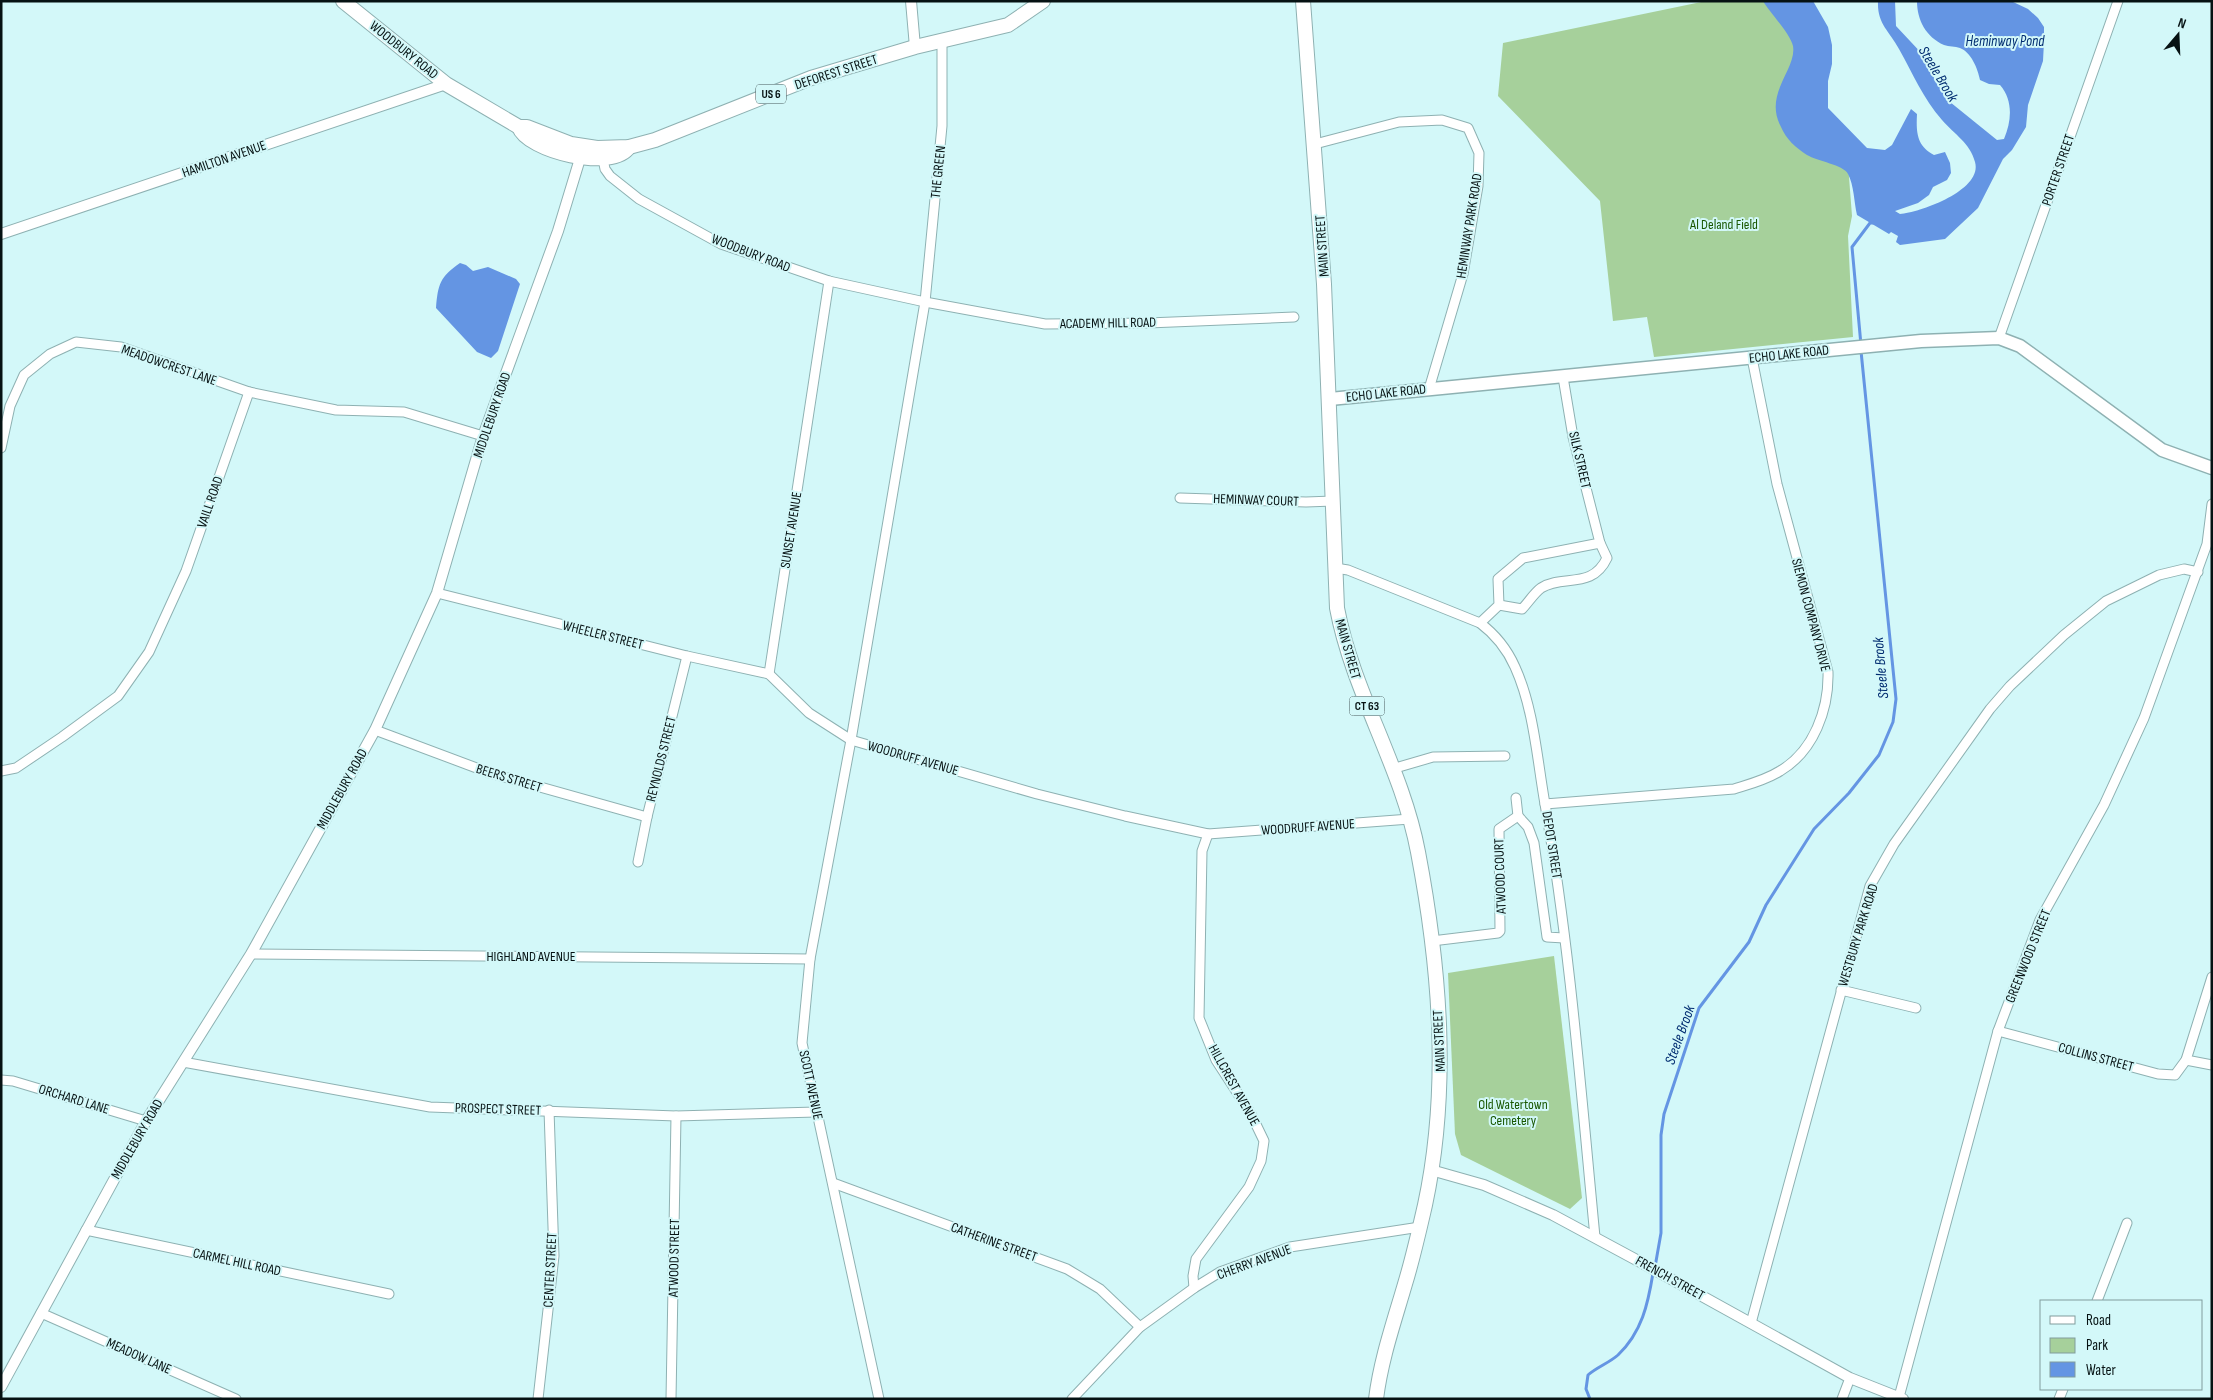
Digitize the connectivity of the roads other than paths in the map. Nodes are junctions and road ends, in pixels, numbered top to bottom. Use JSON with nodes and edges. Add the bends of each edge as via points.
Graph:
{"nodes":[{"id":1,"x":342,"y":1,"type":"edge"},
{"id":2,"x":912,"y":1,"type":"edge"},
{"id":3,"x":1043,"y":1,"type":"edge"},
{"id":4,"x":1303,"y":1,"type":"edge"},
{"id":5,"x":2118,"y":1,"type":"edge"},
{"id":6,"x":942,"y":41,"type":"junction"},
{"id":7,"x":915,"y":48,"type":"junction"},
{"id":8,"x":446,"y":84,"type":"junction"},
{"id":9,"x":1315,"y":144,"type":"junction"},
{"id":10,"x":629,"y":147,"type":"junction"},
{"id":11,"x":582,"y":152,"type":"junction"},
{"id":12,"x":603,"y":159,"type":"junction"},
{"id":13,"x":1,"y":234,"type":"edge"},
{"id":14,"x":829,"y":282,"type":"junction"},
{"id":15,"x":925,"y":302,"type":"junction"},
{"id":16,"x":1294,"y":317,"type":"dead end"},
{"id":17,"x":1999,"y":338,"type":"junction"},
{"id":18,"x":1752,"y":358,"type":"junction"},
{"id":19,"x":1563,"y":377,"type":"junction"},
{"id":20,"x":1429,"y":389,"type":"junction"},
{"id":21,"x":249,"y":392,"type":"junction"},
{"id":22,"x":1330,"y":399,"type":"junction"},
{"id":23,"x":483,"y":436,"type":"junction"},
{"id":24,"x":1,"y":448,"type":"edge"},
{"id":25,"x":2212,"y":468,"type":"edge"},
{"id":26,"x":1180,"y":498,"type":"dead end"},
{"id":27,"x":1333,"y":501,"type":"junction"},
{"id":28,"x":2212,"y":504,"type":"edge"},
{"id":29,"x":1600,"y":543,"type":"junction"},
{"id":30,"x":1335,"y":568,"type":"junction"},
{"id":31,"x":2198,"y":572,"type":"junction"},
{"id":32,"x":437,"y":593,"type":"junction"},
{"id":33,"x":1500,"y":605,"type":"junction"},
{"id":34,"x":1480,"y":623,"type":"junction"},
{"id":35,"x":687,"y":656,"type":"junction"},
{"id":36,"x":769,"y":674,"type":"junction"},
{"id":37,"x":375,"y":730,"type":"junction"},
{"id":38,"x":851,"y":740,"type":"junction"},
{"id":39,"x":1505,"y":756,"type":"dead end"},
{"id":40,"x":1392,"y":769,"type":"junction"},
{"id":41,"x":1,"y":771,"type":"edge"},
{"id":42,"x":1516,"y":798,"type":"dead end"},
{"id":43,"x":1545,"y":804,"type":"junction"},
{"id":44,"x":647,"y":816,"type":"junction"},
{"id":45,"x":1518,"y":816,"type":"junction"},
{"id":46,"x":1410,"y":819,"type":"junction"},
{"id":47,"x":1208,"y":834,"type":"junction"},
{"id":48,"x":638,"y":862,"type":"dead end"},
{"id":49,"x":1564,"y":938,"type":"junction"},
{"id":50,"x":1432,"y":941,"type":"junction"},
{"id":51,"x":252,"y":954,"type":"junction"},
{"id":52,"x":810,"y":959,"type":"junction"},
{"id":53,"x":2212,"y":977,"type":"edge"},
{"id":54,"x":1841,"y":990,"type":"junction"},
{"id":55,"x":1916,"y":1008,"type":"dead end"},
{"id":56,"x":1998,"y":1031,"type":"junction"},
{"id":57,"x":2186,"y":1060,"type":"junction"},
{"id":58,"x":183,"y":1062,"type":"junction"},
{"id":59,"x":2212,"y":1065,"type":"edge"},
{"id":60,"x":1,"y":1080,"type":"edge"},
{"id":61,"x":549,"y":1110,"type":"junction"},
{"id":62,"x":816,"y":1112,"type":"junction"},
{"id":63,"x":676,"y":1116,"type":"junction"},
{"id":64,"x":146,"y":1121,"type":"junction"},
{"id":65,"x":1431,"y":1170,"type":"junction"},
{"id":66,"x":834,"y":1183,"type":"junction"},
{"id":67,"x":2127,"y":1223,"type":"dead end"},
{"id":68,"x":1420,"y":1228,"type":"junction"},
{"id":69,"x":86,"y":1230,"type":"junction"},
{"id":70,"x":1595,"y":1237,"type":"junction"},
{"id":71,"x":1194,"y":1288,"type":"junction"},
{"id":72,"x":389,"y":1294,"type":"dead end"},
{"id":73,"x":2097,"y":1300,"type":"edge"},
{"id":74,"x":41,"y":1313,"type":"junction"},
{"id":75,"x":1751,"y":1323,"type":"junction"},
{"id":76,"x":1140,"y":1327,"type":"junction"},
{"id":77,"x":1850,"y":1378,"type":"junction"},
{"id":78,"x":1,"y":1388,"type":"edge"},
{"id":79,"x":1901,"y":1398,"type":"edge"},
{"id":80,"x":236,"y":1399,"type":"edge"},
{"id":81,"x":538,"y":1399,"type":"edge"},
{"id":82,"x":671,"y":1399,"type":"edge"},
{"id":83,"x":879,"y":1399,"type":"edge"},
{"id":84,"x":1072,"y":1399,"type":"edge"},
{"id":85,"x":1376,"y":1399,"type":"edge"},
{"id":86,"x":1842,"y":1399,"type":"edge"}],
"edges":[{"from":1,"to":8,"type":"main road","name":"WOODBURY ROAD","number":"US 6"},
{"from":2,"to":7,"type":"street"},
{"from":3,"to":6,"type":"main road","name":"DEFOREST STREET","number":"US 6","via":[[1008,25]]},
{"from":4,"to":9,"type":"main road","name":"MAIN STREET","number":"CT 63"},
{"from":5,"to":17,"type":"street","name":"PORTER STREET"},
{"from":6,"to":7,"type":"main road","name":"DEFOREST STREET","number":"US 6"},
{"from":6,"to":15,"type":"street","name":"THE GREEN","via":[[942,126]]},
{"from":7,"to":10,"type":"main road","name":"DEFOREST STREET","number":"US 6","via":[[811,78],[655,140]]},
{"from":8,"to":11,"type":"main road","name":"WOODBURY ROAD","number":"US 6","via":[[519,127],[527,127]]},
{"from":8,"to":13,"type":"street","name":"HAMILTON AVENUE"},
{"from":9,"to":20,"type":"street","name":"HEMINWAY PARK ROAD","via":[[1399,122],[1442,120],[1468,128],[1479,153],[1478,186],[1463,274]]},
{"from":9,"to":22,"type":"main road","name":"MAIN STREET","number":"CT 63"},
{"from":10,"to":11,"type":"main road","name":"WOODBURY ROAD","number":"US 6"},
{"from":10,"to":12,"type":"main road","name":"WOODBURY ROAD","number":"US 6","via":[[622,155]]},
{"from":11,"to":12,"type":"main road","name":"WOODBURY ROAD","number":"US 6"},
{"from":11,"to":23,"type":"street","name":"MIDDLEBURY ROAD","via":[[558,231]]},
{"from":12,"to":14,"type":"street","name":"WOODBURY ROAD","via":[[610,176],[639,199],[704,235]]},
{"from":14,"to":15,"type":"street","name":"WOODBURY ROAD"},
{"from":14,"to":36,"type":"street","name":"SUNSET AVENUE"},
{"from":15,"to":16,"type":"street","name":"ACADEMY HILL ROAD","via":[[1045,324]]},
{"from":15,"to":38,"type":"street","name":"WOODRUFF AVENUE"},
{"from":17,"to":18,"type":"main road","name":"ECHO LAKE ROAD","via":[[1921,341]]},
{"from":17,"to":25,"type":"main road","name":"ECHO LAKE ROAD","via":[[2020,346],[2162,450]]},
{"from":18,"to":19,"type":"main road","name":"ECHO LAKE ROAD"},
{"from":18,"to":43,"type":"street","name":"SIEMON COMPANY DRIVE","via":[[1776,484],[1828,672],[1828,693],[1819,726],[1782,770],[1734,789]]},
{"from":19,"to":20,"type":"main road","name":"ECHO LAKE ROAD"},
{"from":19,"to":29,"type":"street","name":"SILK STREET","via":[[1573,437]]},
{"from":20,"to":22,"type":"main road","name":"ECHO LAKE ROAD"},
{"from":21,"to":23,"type":"street","via":[[336,410],[404,412]]},
{"from":21,"to":24,"type":"street","name":"MEADOWCREST LANE","via":[[121,347],[76,342],[50,354],[24,375],[10,406]]},
{"from":21,"to":41,"type":"street","name":"VAILL ROAD","via":[[186,571],[150,652],[118,696],[16,768]]},
{"from":22,"to":27,"type":"main road","name":"MAIN STREET","number":"CT 63"},
{"from":23,"to":32,"type":"street","name":"MIDDLEBURY ROAD"},
{"from":26,"to":27,"type":"street","name":"HEMINWAY COURT"},
{"from":27,"to":30,"type":"main road","name":"MAIN STREET","number":"CT 63"},
{"from":28,"to":31,"type":"street","name":"GREENWOOD STREET","via":[[2207,544]]},
{"from":29,"to":33,"type":"street","via":[[1524,558],[1498,579]]},
{"from":29,"to":33,"type":"street","name":"SILK STREET","via":[[1607,558],[1602,569],[1587,578],[1541,588],[1522,609]]},
{"from":30,"to":34,"type":"street","name":"DEPOT STREET","via":[[1348,570]]},
{"from":30,"to":40,"type":"main road","name":"MAIN STREET","number":"CT 63","via":[[1341,630]]},
{"from":31,"to":54,"type":"street","name":"WESTBURY PARK ROAD","via":[[2184,569],[2160,575],[2106,601],[2064,635],[1990,709],[1894,844],[1870,886]]},
{"from":31,"to":56,"type":"street","name":"GREENWOOD STREET","via":[[2144,718],[2104,805],[2040,920]]},
{"from":32,"to":35,"type":"street","name":"WHEELER STREET"},
{"from":32,"to":37,"type":"street","name":"MIDDLEBURY ROAD"},
{"from":33,"to":34,"type":"street"},
{"from":34,"to":43,"type":"street","name":"DEPOT STREET","via":[[1504,648],[1526,697]]},
{"from":35,"to":36,"type":"street","name":"WHEELER STREET"},
{"from":35,"to":44,"type":"street","name":"REYNOLDS STREET"},
{"from":36,"to":38,"type":"street","via":[[809,712]]},
{"from":37,"to":44,"type":"street","name":"BEERS STREET","via":[[490,773]]},
{"from":37,"to":51,"type":"street","name":"MIDDLEBURY ROAD"},
{"from":38,"to":47,"type":"street","name":"WOODRUFF AVENUE","via":[[1037,794]]},
{"from":38,"to":52,"type":"street","name":"SCOTT AVENUE"},
{"from":39,"to":40,"type":"street","via":[[1433,756]]},
{"from":40,"to":46,"type":"main road","name":"MAIN STREET","number":"CT 63"},
{"from":42,"to":45,"type":"street"},
{"from":43,"to":49,"type":"street","name":"DEPOT STREET"},
{"from":44,"to":48,"type":"street","name":"REYNOLDS STREET"},
{"from":45,"to":49,"type":"street","via":[[1528,827],[1534,843],[1547,937]]},
{"from":45,"to":50,"type":"street","name":"ATWOOD COURT","via":[[1499,829],[1500,931]]},
{"from":46,"to":47,"type":"street","name":"WOODRUFF AVENUE"},
{"from":46,"to":50,"type":"main road","name":"MAIN STREET","number":"CT 63"},
{"from":47,"to":71,"type":"street","name":"HILLCREST AVENUE","via":[[1202,851],[1199,1018],[1216,1060],[1251,1114],[1264,1141],[1261,1162],[1249,1187],[1196,1259],[1192,1276]]},
{"from":49,"to":70,"type":"street","name":"DEPOT STREET"},
{"from":50,"to":65,"type":"main road","name":"MAIN STREET","number":"CT 63","via":[[1441,1077]]},
{"from":51,"to":52,"type":"street","name":"HIGHLAND AVENUE"},
{"from":51,"to":58,"type":"street","name":"MIDDLEBURY ROAD"},
{"from":52,"to":62,"type":"street","name":"SCOTT AVENUE","via":[[802,1043]]},
{"from":53,"to":57,"type":"street"},
{"from":54,"to":55,"type":"street"},
{"from":54,"to":75,"type":"street","name":"WESTBURY PARK ROAD"},
{"from":56,"to":57,"type":"street","name":"COLLINS STREET","via":[[2158,1074],[2175,1075]]},
{"from":56,"to":79,"type":"street","name":"GREENWOOD STREET"},
{"from":57,"to":59,"type":"street"},
{"from":58,"to":61,"type":"street","name":"PROSPECT STREET","via":[[430,1107]]},
{"from":58,"to":64,"type":"street","name":"MIDDLEBURY ROAD"},
{"from":60,"to":64,"type":"street","name":"ORCHARD LANE"},
{"from":61,"to":63,"type":"street","name":"PROSPECT STREET"},
{"from":61,"to":81,"type":"street","name":"CENTER STREET","via":[[554,1256]]},
{"from":62,"to":63,"type":"street","name":"PROSPECT STREET"},
{"from":62,"to":66,"type":"street","name":"SCOTT AVENUE"},
{"from":63,"to":82,"type":"street","name":"ATWOOD STREET"},
{"from":64,"to":69,"type":"street","name":"MIDDLEBURY ROAD"},
{"from":65,"to":68,"type":"main road","name":"MAIN STREET","number":"CT 63"},
{"from":65,"to":70,"type":"street","name":"FRENCH STREET","via":[[1490,1188]]},
{"from":66,"to":76,"type":"street","name":"CATHERINE STREET","via":[[1067,1269],[1100,1289]]},
{"from":66,"to":83,"type":"street","name":"SCOTT AVENUE"},
{"from":67,"to":73,"type":"street"},
{"from":68,"to":71,"type":"street","name":"CHERRY AVENUE","via":[[1290,1247],[1220,1272]]},
{"from":68,"to":85,"type":"main road","name":"MAIN STREET","number":"CT 63","via":[[1379,1371]]},
{"from":69,"to":72,"type":"street","name":"CARMEL HILL ROAD"},
{"from":69,"to":74,"type":"street","name":"MIDDLEBURY ROAD"},
{"from":70,"to":75,"type":"street","name":"FRENCH STREET"},
{"from":71,"to":76,"type":"street","name":"CHERRY AVENUE"},
{"from":74,"to":78,"type":"street","name":"MIDDLEBURY ROAD"},
{"from":74,"to":80,"type":"street","name":"MEADOW LANE"},
{"from":75,"to":77,"type":"street","name":"FRENCH STREET"},
{"from":76,"to":84,"type":"street","name":"CHERRY AVENUE"},
{"from":77,"to":79,"type":"street","name":"FRENCH STREET"},
{"from":77,"to":86,"type":"street"}]}
